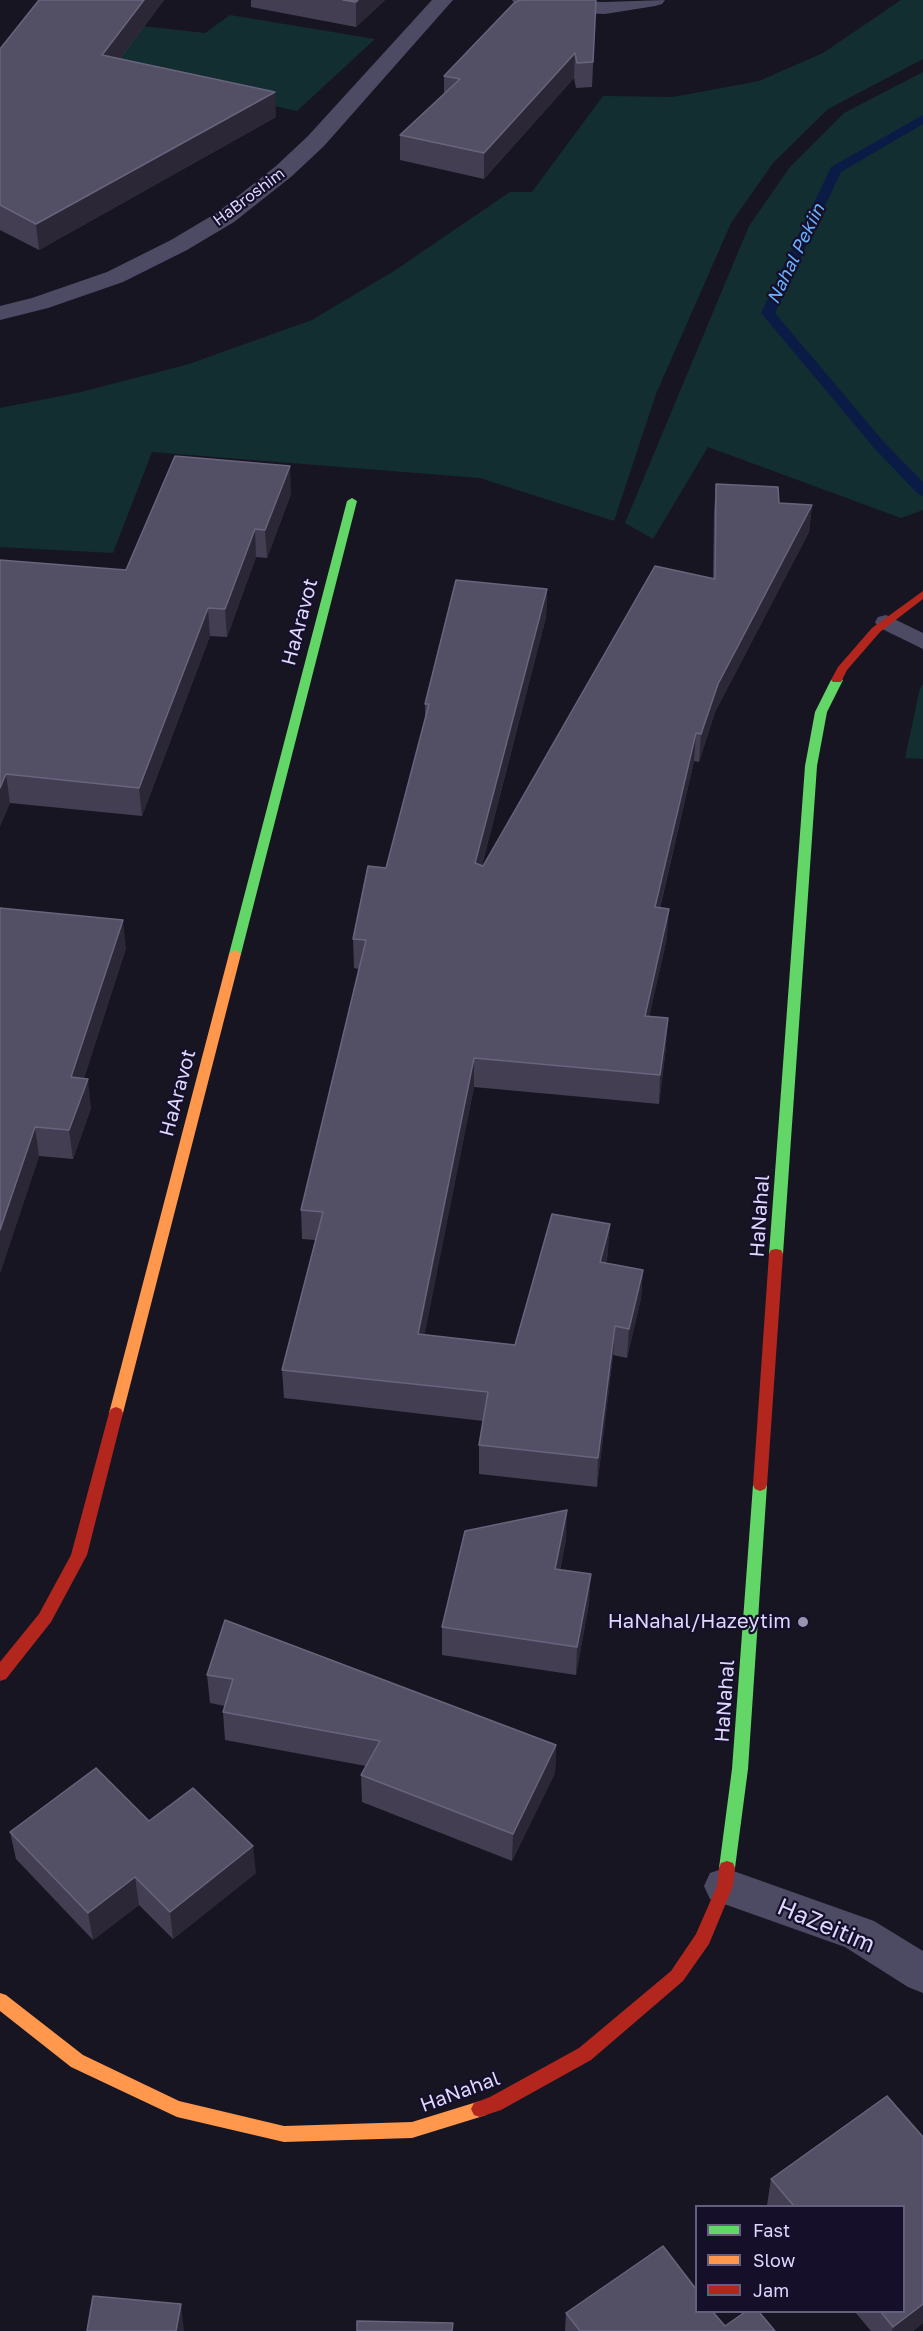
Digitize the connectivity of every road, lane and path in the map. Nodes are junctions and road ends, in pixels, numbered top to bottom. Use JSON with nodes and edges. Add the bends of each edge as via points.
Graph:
{"nodes":[{"id":1,"x":443,"y":0,"type":"edge"},
{"id":2,"x":522,"y":0,"type":"edge"},
{"id":3,"x":655,"y":0,"type":"edge"},
{"id":4,"x":0,"y":313,"type":"edge"},
{"id":5,"x":351,"y":501,"type":"dead end"},
{"id":6,"x":923,"y":594,"type":"edge"},
{"id":7,"x":886,"y":622,"type":"junction"},
{"id":8,"x":923,"y":642,"type":"edge"},
{"id":9,"x":0,"y":1674,"type":"edge"},
{"id":10,"x":725,"y":1886,"type":"junction"},
{"id":11,"x":923,"y":1974,"type":"edge"},
{"id":12,"x":0,"y":2001,"type":"edge"}],
"edges":[{"from":1,"to":4,"type":"street","name":"HaBroshim","via":[[316,141],[226,217],[115,277]]},
{"from":2,"to":3,"type":"street","via":[[605,8]]},
{"from":5,"to":9,"type":"street","name":"HaAravot","via":[[79,1555],[45,1618]]},
{"from":6,"to":7,"type":"street","name":"HaNahal"},
{"from":7,"to":8,"type":"lane"},
{"from":7,"to":10,"type":"street","name":"HaNahal","via":[[842,669],[821,712],[811,766],[740,1769]]},
{"from":10,"to":11,"type":"street","name":"HaZeitim","via":[[859,1934]]},
{"from":10,"to":12,"type":"street","name":"HaNahal","via":[[703,1939],[677,1976],[585,2054],[495,2104],[412,2130],[284,2134],[177,2109],[77,2061]]}]}
